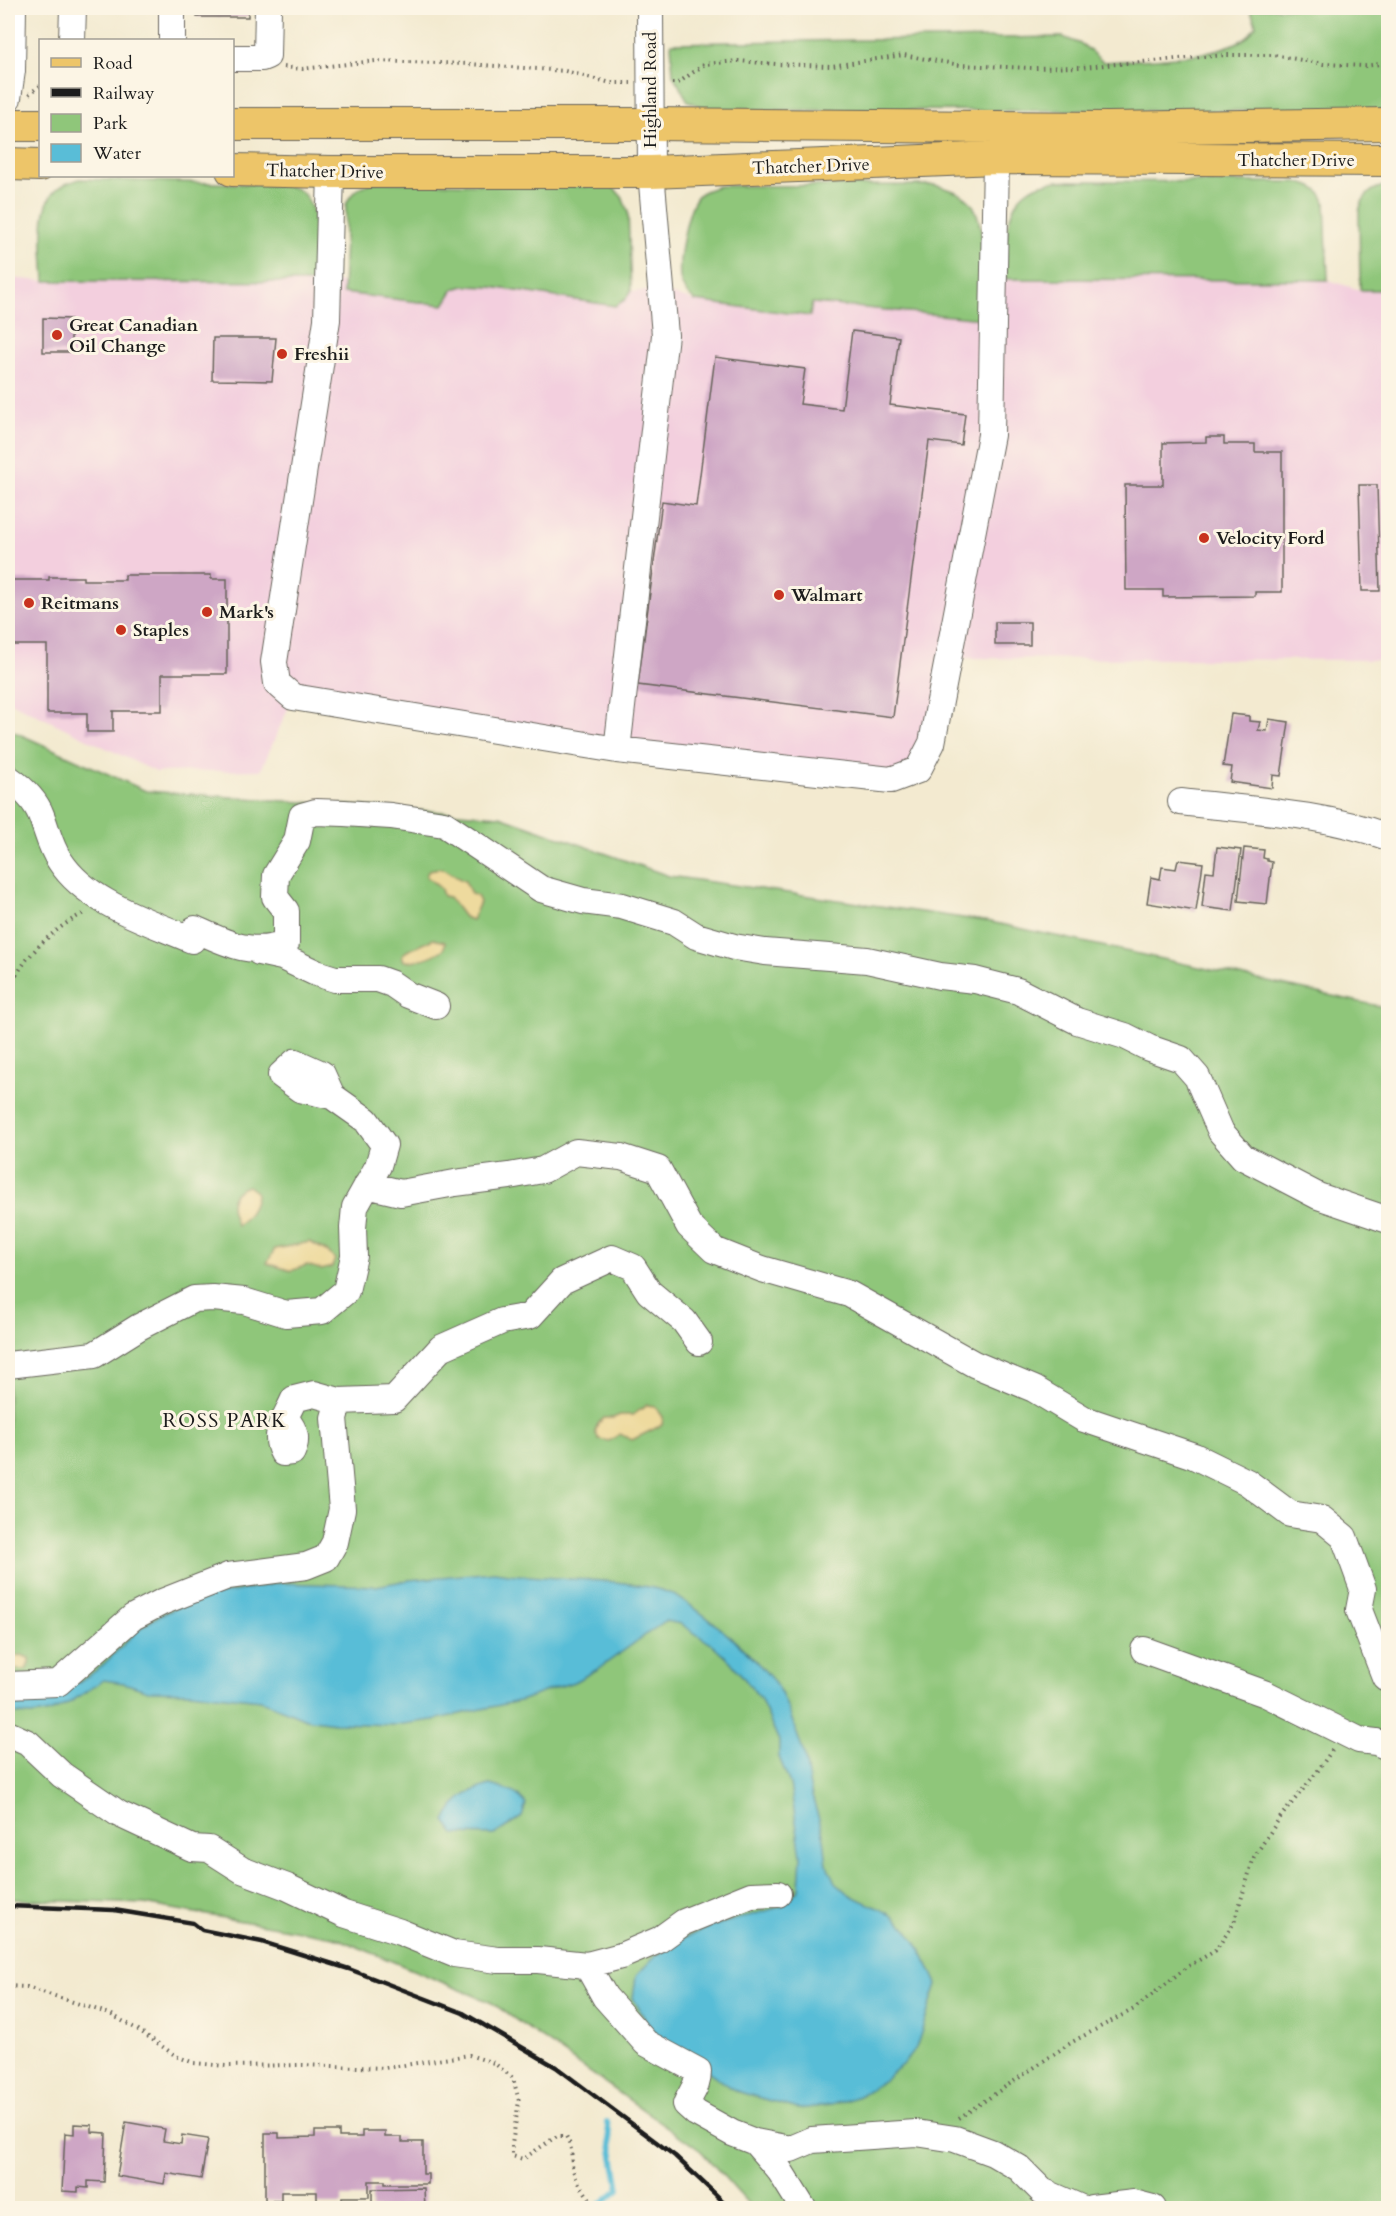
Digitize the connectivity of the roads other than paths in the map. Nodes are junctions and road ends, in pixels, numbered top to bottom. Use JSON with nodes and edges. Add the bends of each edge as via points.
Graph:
{"nodes":[{"id":1,"x":13,"y":8,"type":"edge"},
{"id":2,"x":73,"y":8,"type":"edge"},
{"id":3,"x":172,"y":8,"type":"edge"},
{"id":4,"x":268,"y":8,"type":"edge"},
{"id":5,"x":650,"y":8,"type":"edge"},
{"id":6,"x":72,"y":39,"type":"edge"},
{"id":7,"x":172,"y":39,"type":"edge"},
{"id":8,"x":234,"y":58,"type":"edge"},
{"id":9,"x":8,"y":98,"type":"edge"},
{"id":10,"x":39,"y":124,"type":"edge"},
{"id":11,"x":234,"y":124,"type":"edge"},
{"id":12,"x":650,"y":124,"type":"junction"},
{"id":13,"x":1389,"y":124,"type":"edge"},
{"id":14,"x":8,"y":125,"type":"edge"},
{"id":15,"x":996,"y":158,"type":"junction"},
{"id":16,"x":1389,"y":160,"type":"edge"},
{"id":17,"x":8,"y":164,"type":"edge"},
{"id":18,"x":39,"y":165,"type":"edge"},
{"id":19,"x":234,"y":170,"type":"edge"},
{"id":20,"x":331,"y":172,"type":"junction"},
{"id":21,"x":651,"y":172,"type":"junction"},
{"id":22,"x":617,"y":750,"type":"junction"},
{"id":23,"x":8,"y":778,"type":"edge"},
{"id":24,"x":1181,"y":802,"type":"dead end"},
{"id":25,"x":1389,"y":837,"type":"edge"},
{"id":26,"x":252,"y":950,"type":"junction"},
{"id":27,"x":436,"y":1006,"type":"dead end"},
{"id":28,"x":332,"y":1096,"type":"dead end"},
{"id":29,"x":367,"y":1185,"type":"junction"},
{"id":30,"x":1389,"y":1220,"type":"edge"},
{"id":31,"x":699,"y":1342,"type":"dead end"},
{"id":32,"x":8,"y":1365,"type":"edge"},
{"id":33,"x":339,"y":1401,"type":"junction"},
{"id":34,"x":286,"y":1419,"type":"dead end"},
{"id":35,"x":1144,"y":1650,"type":"dead end"},
{"id":36,"x":1389,"y":1679,"type":"edge"},
{"id":37,"x":8,"y":1684,"type":"edge"},
{"id":38,"x":8,"y":1734,"type":"edge"},
{"id":39,"x":1389,"y":1747,"type":"edge"},
{"id":40,"x":778,"y":1894,"type":"dead end"},
{"id":41,"x":621,"y":1956,"type":"junction"},
{"id":42,"x":587,"y":1965,"type":"junction"},
{"id":43,"x":605,"y":1997,"type":"junction"},
{"id":44,"x":755,"y":2142,"type":"junction"},
{"id":45,"x":803,"y":2208,"type":"edge"},
{"id":46,"x":1081,"y":2208,"type":"edge"},
{"id":47,"x":1092,"y":2208,"type":"edge"},
{"id":48,"x":1153,"y":2208,"type":"edge"}],
"edges":[{"from":1,"to":9,"type":"street"},
{"from":2,"to":6,"type":"street"},
{"from":3,"to":7,"type":"street"},
{"from":4,"to":8,"type":"street","via":[[267,56]]},
{"from":5,"to":12,"type":"street","name":"Highland Road"},
{"from":10,"to":14,"type":"main road"},
{"from":11,"to":12,"type":"main road","name":"Thatcher Drive"},
{"from":12,"to":13,"type":"main road","name":"Thatcher Drive","via":[[1108,128]]},
{"from":12,"to":21,"type":"street","name":"Highland Road"},
{"from":15,"to":16,"type":"main road","name":"Thatcher Drive"},
{"from":15,"to":21,"type":"main road","name":"Thatcher Drive"},
{"from":15,"to":22,"type":"street","via":[[991,435],[932,743],[918,770],[891,780]]},
{"from":17,"to":18,"type":"main road"},
{"from":19,"to":20,"type":"main road","name":"Thatcher Drive"},
{"from":20,"to":21,"type":"main road","name":"Thatcher Drive"},
{"from":20,"to":22,"type":"street","via":[[327,320],[274,662],[277,683],[293,697]]},
{"from":21,"to":22,"type":"street","name":"Highland Road","via":[[665,335]]},
{"from":23,"to":26,"type":"street","via":[[22,787],[40,812],[59,860],[74,880],[107,902],[192,940],[195,929]]},
{"from":24,"to":25,"type":"street","via":[[1318,819]]},
{"from":26,"to":27,"type":"street","via":[[282,957],[335,980],[378,980],[392,984]]},
{"from":26,"to":30,"type":"street","via":[[286,944],[286,911],[275,897],[276,875],[297,841],[302,816],[316,812],[379,815],[444,824],[541,889],[583,902],[622,906],[734,947],[867,960],[975,980],[1018,992],[1077,1021],[1181,1059],[1197,1077],[1221,1132],[1243,1157],[1318,1196]]},
{"from":28,"to":29,"type":"street","via":[[366,1120],[384,1145]]},
{"from":29,"to":32,"type":"street","via":[[355,1207],[354,1256],[346,1291],[322,1311],[286,1314],[244,1301],[194,1299],[94,1355]]},
{"from":29,"to":36,"type":"street","via":[[400,1193],[509,1176],[543,1170],[576,1152],[621,1157],[658,1169],[688,1226],[714,1250],[762,1269],[849,1294],[974,1364],[1034,1389],[1084,1419],[1194,1456],[1247,1482],[1290,1514],[1322,1519],[1344,1537],[1363,1589],[1359,1610]]},
{"from":31,"to":33,"type":"street","via":[[684,1321],[649,1292],[633,1267],[612,1258],[562,1281],[530,1316],[502,1321],[441,1348],[394,1399]]},
{"from":33,"to":34,"type":"street","via":[[314,1394],[294,1399]]},
{"from":33,"to":37,"type":"street","via":[[334,1418],[342,1509],[335,1542],[326,1558],[306,1566],[228,1576],[190,1590],[133,1617],[58,1683]]},
{"from":35,"to":39,"type":"street","via":[[1223,1677],[1359,1740]]},
{"from":38,"to":42,"type":"street","via":[[28,1743],[62,1775],[119,1814],[192,1848],[209,1849],[242,1870],[344,1914],[454,1954]]},
{"from":40,"to":41,"type":"street","via":[[751,1895],[684,1922],[659,1940]]},
{"from":41,"to":42,"type":"street"},
{"from":41,"to":43,"type":"street"},
{"from":42,"to":43,"type":"street"},
{"from":43,"to":44,"type":"street","via":[[646,2043],[698,2071],[698,2084],[686,2104],[714,2124]]},
{"from":44,"to":45,"type":"street","via":[[780,2170]]},
{"from":44,"to":46,"type":"street","via":[[791,2149],[812,2140],[916,2133],[956,2139],[993,2153],[1019,2168],[1042,2191]]},
{"from":47,"to":48,"type":"street","via":[[1134,2203]]}]}
